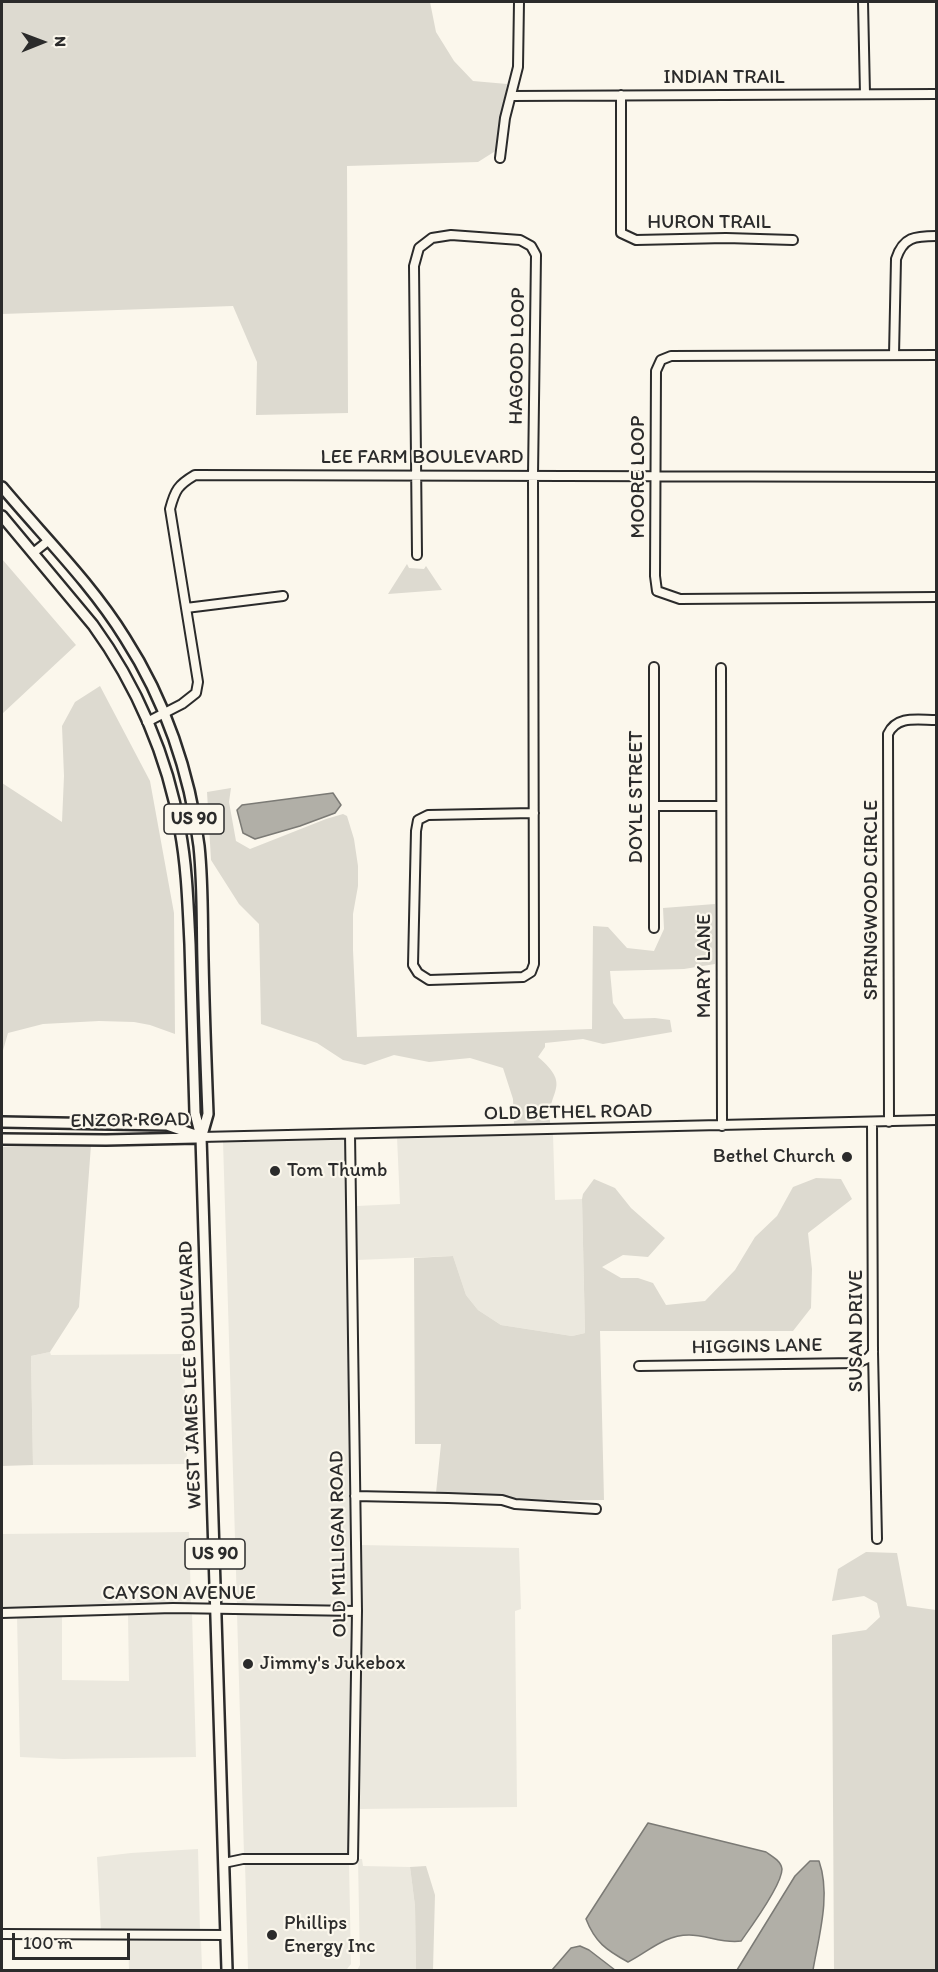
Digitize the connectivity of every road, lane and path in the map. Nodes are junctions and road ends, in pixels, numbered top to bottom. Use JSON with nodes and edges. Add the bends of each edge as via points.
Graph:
{"nodes":[{"id":1,"x":519,"y":2,"type":"edge"},
{"id":2,"x":863,"y":2,"type":"edge"},
{"id":3,"x":865,"y":94,"type":"junction"},
{"id":4,"x":936,"y":94,"type":"edge"},
{"id":5,"x":511,"y":96,"type":"junction"},
{"id":6,"x":621,"y":96,"type":"junction"},
{"id":7,"x":500,"y":158,"type":"dead end"},
{"id":8,"x":936,"y":236,"type":"edge"},
{"id":9,"x":793,"y":240,"type":"dead end"},
{"id":10,"x":936,"y":355,"type":"edge"},
{"id":11,"x":894,"y":356,"type":"junction"},
{"id":12,"x":415,"y":475,"type":"junction"},
{"id":13,"x":534,"y":475,"type":"junction"},
{"id":14,"x":656,"y":476,"type":"junction"},
{"id":15,"x":936,"y":477,"type":"edge"},
{"id":16,"x":2,"y":487,"type":"edge"},
{"id":17,"x":2,"y":516,"type":"edge"},
{"id":18,"x":48,"y":541,"type":"junction"},
{"id":19,"x":33,"y":553,"type":"junction"},
{"id":20,"x":417,"y":555,"type":"dead end"},
{"id":21,"x":283,"y":596,"type":"dead end"},
{"id":22,"x":936,"y":597,"type":"edge"},
{"id":23,"x":186,"y":608,"type":"junction"},
{"id":24,"x":654,"y":667,"type":"dead end"},
{"id":25,"x":721,"y":668,"type":"dead end"},
{"id":26,"x":164,"y":714,"type":"junction"},
{"id":27,"x":936,"y":720,"type":"edge"},
{"id":28,"x":147,"y":722,"type":"junction"},
{"id":29,"x":654,"y":806,"type":"junction"},
{"id":30,"x":722,"y":806,"type":"junction"},
{"id":31,"x":534,"y":813,"type":"junction"},
{"id":32,"x":654,"y":928,"type":"dead end"},
{"id":33,"x":936,"y":1120,"type":"edge"},
{"id":34,"x":2,"y":1122,"type":"edge"},
{"id":35,"x":872,"y":1122,"type":"junction"},
{"id":36,"x":889,"y":1122,"type":"junction"},
{"id":37,"x":722,"y":1126,"type":"junction"},
{"id":38,"x":350,"y":1134,"type":"junction"},
{"id":39,"x":201,"y":1137,"type":"junction"},
{"id":40,"x":2,"y":1139,"type":"edge"},
{"id":41,"x":873,"y":1352,"type":"junction"},
{"id":42,"x":639,"y":1366,"type":"dead end"},
{"id":43,"x":355,"y":1496,"type":"junction"},
{"id":44,"x":596,"y":1509,"type":"dead end"},
{"id":45,"x":876,"y":1539,"type":"dead end"},
{"id":46,"x":216,"y":1609,"type":"junction"},
{"id":47,"x":357,"y":1611,"type":"junction"},
{"id":48,"x":2,"y":1613,"type":"edge"},
{"id":49,"x":224,"y":1863,"type":"junction"},
{"id":50,"x":2,"y":1934,"type":"edge"},
{"id":51,"x":226,"y":1935,"type":"junction"},
{"id":52,"x":227,"y":1971,"type":"edge"}],
"edges":[{"from":1,"to":5,"type":"street","via":[[518,67]]},
{"from":2,"to":3,"type":"street"},
{"from":3,"to":4,"type":"street","name":"INDIAN TRAIL"},
{"from":3,"to":6,"type":"street","name":"INDIAN TRAIL"},
{"from":5,"to":6,"type":"street","name":"INDIAN TRAIL"},
{"from":5,"to":7,"type":"street"},
{"from":6,"to":9,"type":"street","name":"HURON TRAIL","via":[[621,233],[636,240]]},
{"from":8,"to":11,"type":"street","via":[[921,236],[900,246],[896,259]]},
{"from":10,"to":11,"type":"street","name":"MOORE LOOP"},
{"from":11,"to":14,"type":"street","name":"MOORE LOOP","via":[[671,356],[661,360],[656,371]]},
{"from":12,"to":13,"type":"street","name":"LEE FARM BOULEVARD"},
{"from":12,"to":13,"type":"street","name":"HAGOOD LOOP","via":[[414,266],[419,248],[432,238],[451,235],[520,240],[531,246],[536,255]]},
{"from":12,"to":20,"type":"street"},
{"from":12,"to":23,"type":"street","name":"LEE FARM BOULEVARD","via":[[195,475],[181,483],[170,509]]},
{"from":13,"to":14,"type":"street","name":"LEE FARM BOULEVARD"},
{"from":13,"to":31,"type":"street","name":"HAGOOD LOOP"},
{"from":14,"to":15,"type":"street","name":"LEE FARM BOULEVARD"},
{"from":14,"to":22,"type":"street","name":"MOORE LOOP","via":[[657,591],[680,599]]},
{"from":16,"to":18,"type":"main road","name":"WEST JAMES LEE BOULEVARD","number":"US 90"},
{"from":17,"to":19,"type":"main road","name":"WEST JAMES LEE BOULEVARD","number":"US 90"},
{"from":18,"to":19,"type":"street"},
{"from":18,"to":26,"type":"main road","name":"WEST JAMES LEE BOULEVARD","number":"US 90","via":[[125,638]]},
{"from":19,"to":28,"type":"main road","name":"WEST JAMES LEE BOULEVARD","number":"US 90","via":[[103,639]]},
{"from":21,"to":23,"type":"street"},
{"from":23,"to":26,"type":"street","name":"LEE FARM BOULEVARD","via":[[198,682],[196,693]]},
{"from":24,"to":29,"type":"street","name":"DOYLE STREET"},
{"from":25,"to":30,"type":"street","name":"MARY LANE"},
{"from":26,"to":28,"type":"street","name":"LEE FARM BOULEVARD"},
{"from":26,"to":39,"type":"main road","name":"WEST JAMES LEE BOULEVARD","number":"US 90","via":[[188,788],[199,846],[208,1114]]},
{"from":27,"to":36,"type":"street","name":"SPRINGWOOD CIRCLE","via":[[902,720],[888,734]]},
{"from":28,"to":39,"type":"main road","name":"WEST JAMES LEE BOULEVARD","number":"US 90","via":[[174,802],[184,856],[195,1113]]},
{"from":29,"to":30,"type":"street"},
{"from":29,"to":32,"type":"street","name":"DOYLE STREET"},
{"from":30,"to":37,"type":"street","name":"MARY LANE"},
{"from":31,"to":31,"type":"street","name":"HAGOOD LOOP","via":[[531,972],[523,977],[429,980],[418,973],[413,965],[418,820],[428,814]]},
{"from":33,"to":36,"type":"street","name":"OLD BETHEL ROAD"},
{"from":34,"to":39,"type":"main road","name":"ENZOR ROAD","via":[[167,1125]]},
{"from":35,"to":36,"type":"street","name":"OLD BETHEL ROAD"},
{"from":35,"to":37,"type":"street","name":"OLD BETHEL ROAD"},
{"from":35,"to":41,"type":"street","name":"SUSAN DRIVE"},
{"from":37,"to":38,"type":"street","name":"OLD BETHEL ROAD"},
{"from":38,"to":39,"type":"street","name":"OLD BETHEL ROAD"},
{"from":38,"to":43,"type":"street","name":"OLD MILLIGAN ROAD"},
{"from":39,"to":40,"type":"main road","name":"ENZOR ROAD"},
{"from":39,"to":46,"type":"main road","name":"WEST JAMES LEE BOULEVARD","number":"US 90"},
{"from":41,"to":42,"type":"street","name":"HIGGINS LANE","via":[[857,1363]]},
{"from":41,"to":45,"type":"street","name":"SUSAN DRIVE"},
{"from":43,"to":44,"type":"street","via":[[502,1500]]},
{"from":43,"to":47,"type":"street","name":"OLD MILLIGAN ROAD"},
{"from":46,"to":47,"type":"street","name":"CAYSON AVENUE"},
{"from":46,"to":48,"type":"street","name":"CAYSON AVENUE"},
{"from":46,"to":49,"type":"main road","name":"WEST JAMES LEE BOULEVARD","number":"US 90"},
{"from":47,"to":49,"type":"street","name":"OLD MILLIGAN ROAD","via":[[353,1859],[243,1859]]},
{"from":49,"to":51,"type":"main road","name":"WEST JAMES LEE BOULEVARD","number":"US 90"},
{"from":50,"to":51,"type":"street"},
{"from":51,"to":52,"type":"main road","name":"WEST JAMES LEE BOULEVARD","number":"US 90"}]}
